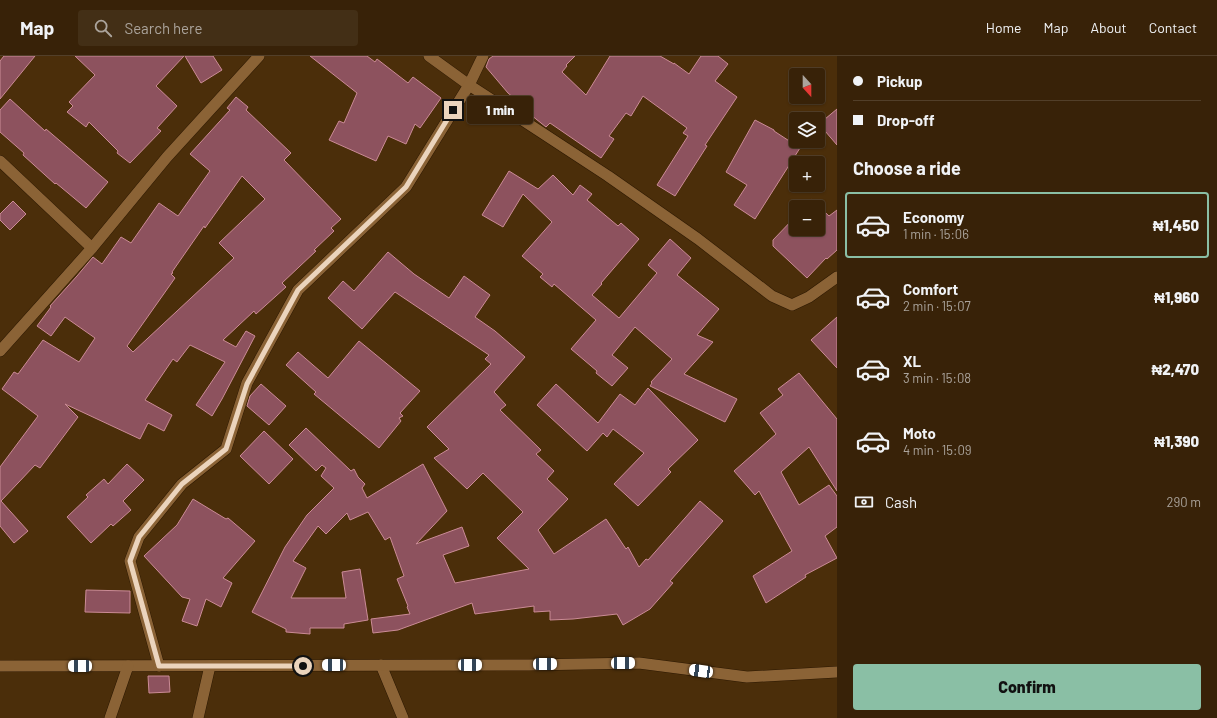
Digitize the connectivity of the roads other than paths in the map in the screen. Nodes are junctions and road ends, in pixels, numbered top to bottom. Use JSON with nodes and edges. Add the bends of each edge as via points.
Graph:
{"nodes":[{"id":1,"x":259,"y":56,"type":"edge"},
{"id":2,"x":429,"y":56,"type":"edge"},
{"id":3,"x":483,"y":56,"type":"edge"},
{"id":4,"x":469,"y":85,"type":"junction"},
{"id":5,"x":0,"y":161,"type":"edge"},
{"id":6,"x":92,"y":248,"type":"junction"},
{"id":7,"x":837,"y":276,"type":"edge"},
{"id":8,"x":0,"y":351,"type":"edge"},
{"id":9,"x":381,"y":665,"type":"junction"},
{"id":10,"x":0,"y":666,"type":"edge"},
{"id":11,"x":128,"y":666,"type":"junction"},
{"id":12,"x":159,"y":666,"type":"junction"},
{"id":13,"x":210,"y":666,"type":"junction"},
{"id":14,"x":837,"y":672,"type":"edge"},
{"id":15,"x":110,"y":718,"type":"edge"},
{"id":16,"x":198,"y":718,"type":"edge"},
{"id":17,"x":403,"y":718,"type":"edge"}],
"edges":[{"from":1,"to":6,"type":"street","via":[[167,157]]},
{"from":2,"to":4,"type":"street"},
{"from":3,"to":4,"type":"street"},
{"from":4,"to":7,"type":"street","via":[[608,176],[698,239],[772,296],[792,304],[809,297]]},
{"from":4,"to":12,"type":"street","via":[[406,187],[298,290],[247,384],[226,449],[182,484],[139,537],[130,561]]},
{"from":5,"to":6,"type":"street"},
{"from":6,"to":8,"type":"street"},
{"from":9,"to":13,"type":"street"},
{"from":9,"to":14,"type":"street","via":[[639,663],[747,677]]},
{"from":9,"to":17,"type":"street"},
{"from":10,"to":11,"type":"street"},
{"from":11,"to":12,"type":"street"},
{"from":11,"to":15,"type":"street"},
{"from":12,"to":13,"type":"street"},
{"from":13,"to":16,"type":"street"}]}
